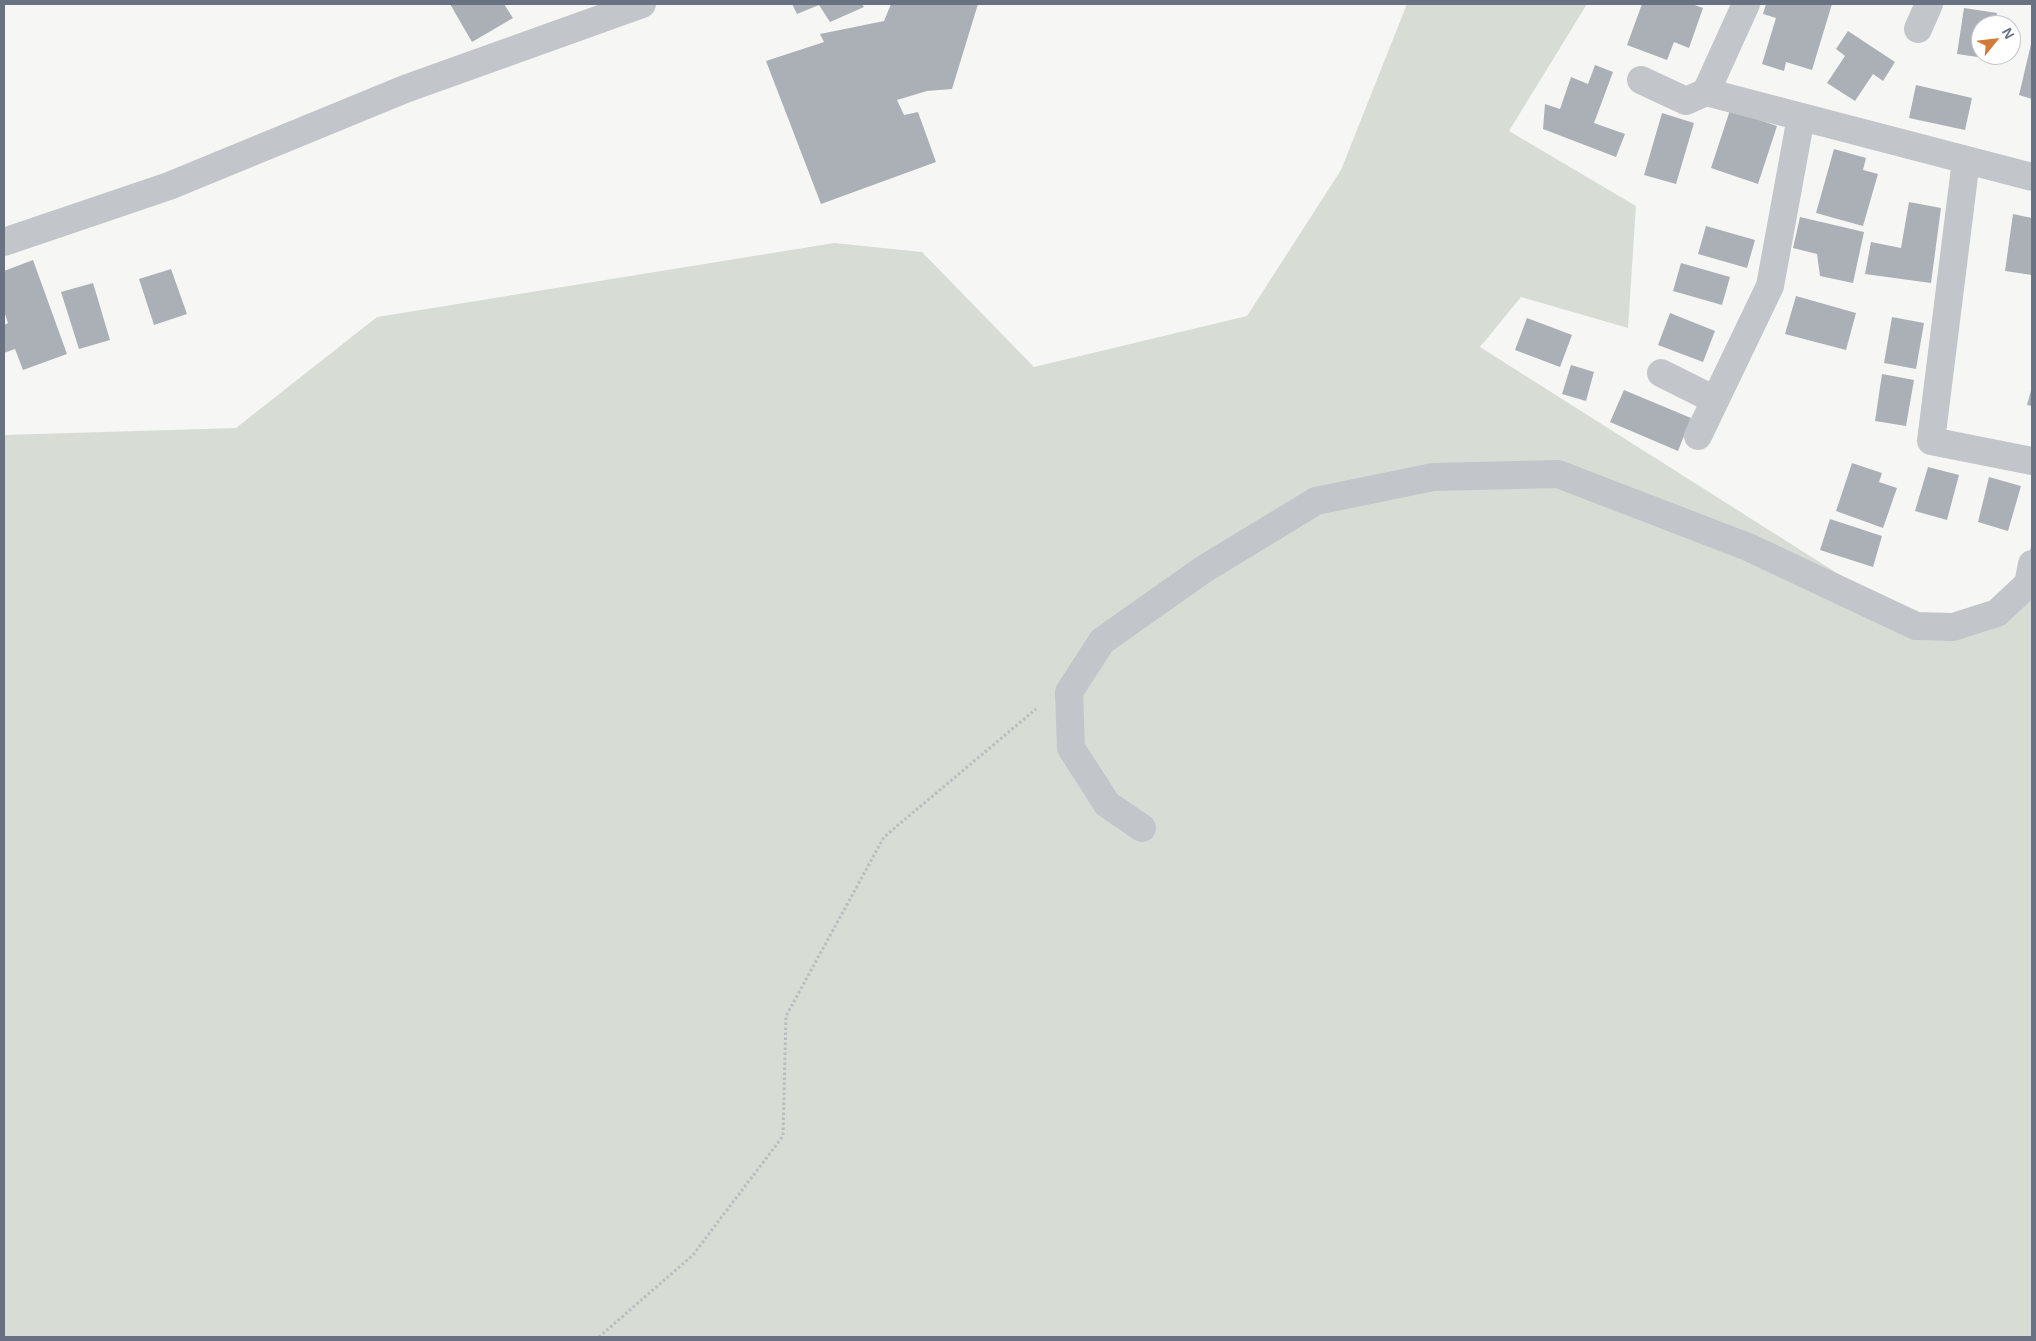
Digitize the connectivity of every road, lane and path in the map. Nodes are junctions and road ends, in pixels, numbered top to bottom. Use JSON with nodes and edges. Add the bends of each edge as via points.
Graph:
{"nodes":[{"id":1,"x":642,"y":4,"type":"edge"},
{"id":2,"x":1746,"y":4,"type":"edge"},
{"id":3,"x":1929,"y":4,"type":"edge"},
{"id":4,"x":1918,"y":29,"type":"dead end"},
{"id":5,"x":1640,"y":80,"type":"dead end"},
{"id":6,"x":1706,"y":92,"type":"junction"},
{"id":7,"x":1801,"y":117,"type":"junction"},
{"id":8,"x":1966,"y":160,"type":"junction"},
{"id":9,"x":2032,"y":177,"type":"edge"},
{"id":10,"x":4,"y":242,"type":"edge"},
{"id":11,"x":1660,"y":373,"type":"dead end"},
{"id":12,"x":1715,"y":400,"type":"junction"},
{"id":13,"x":1698,"y":436,"type":"dead end"},
{"id":14,"x":2032,"y":461,"type":"edge"},
{"id":15,"x":2032,"y":564,"type":"edge"},
{"id":16,"x":1037,"y":709,"type":"dead end"},
{"id":17,"x":1142,"y":828,"type":"dead end"},
{"id":18,"x":599,"y":1337,"type":"edge"}],
"edges":[{"from":1,"to":10,"type":"street","via":[[405,89],[169,186]]},
{"from":2,"to":6,"type":"street"},
{"from":3,"to":4,"type":"street"},
{"from":5,"to":6,"type":"street","via":[[1686,101]]},
{"from":6,"to":7,"type":"street"},
{"from":7,"to":8,"type":"street"},
{"from":7,"to":12,"type":"street","via":[[1770,286]]},
{"from":8,"to":9,"type":"street"},
{"from":8,"to":14,"type":"street","via":[[1931,441]]},
{"from":11,"to":12,"type":"street"},
{"from":12,"to":13,"type":"street"},
{"from":15,"to":17,"type":"street","via":[[2028,584],[1997,613],[1953,628],[1916,626],[1748,547],[1558,474],[1433,477],[1316,501],[1204,569],[1102,641],[1069,692],[1071,748],[1108,804]]},
{"from":16,"to":18,"type":"path","via":[[884,837],[786,1016],[783,1136],[693,1255]]}]}
